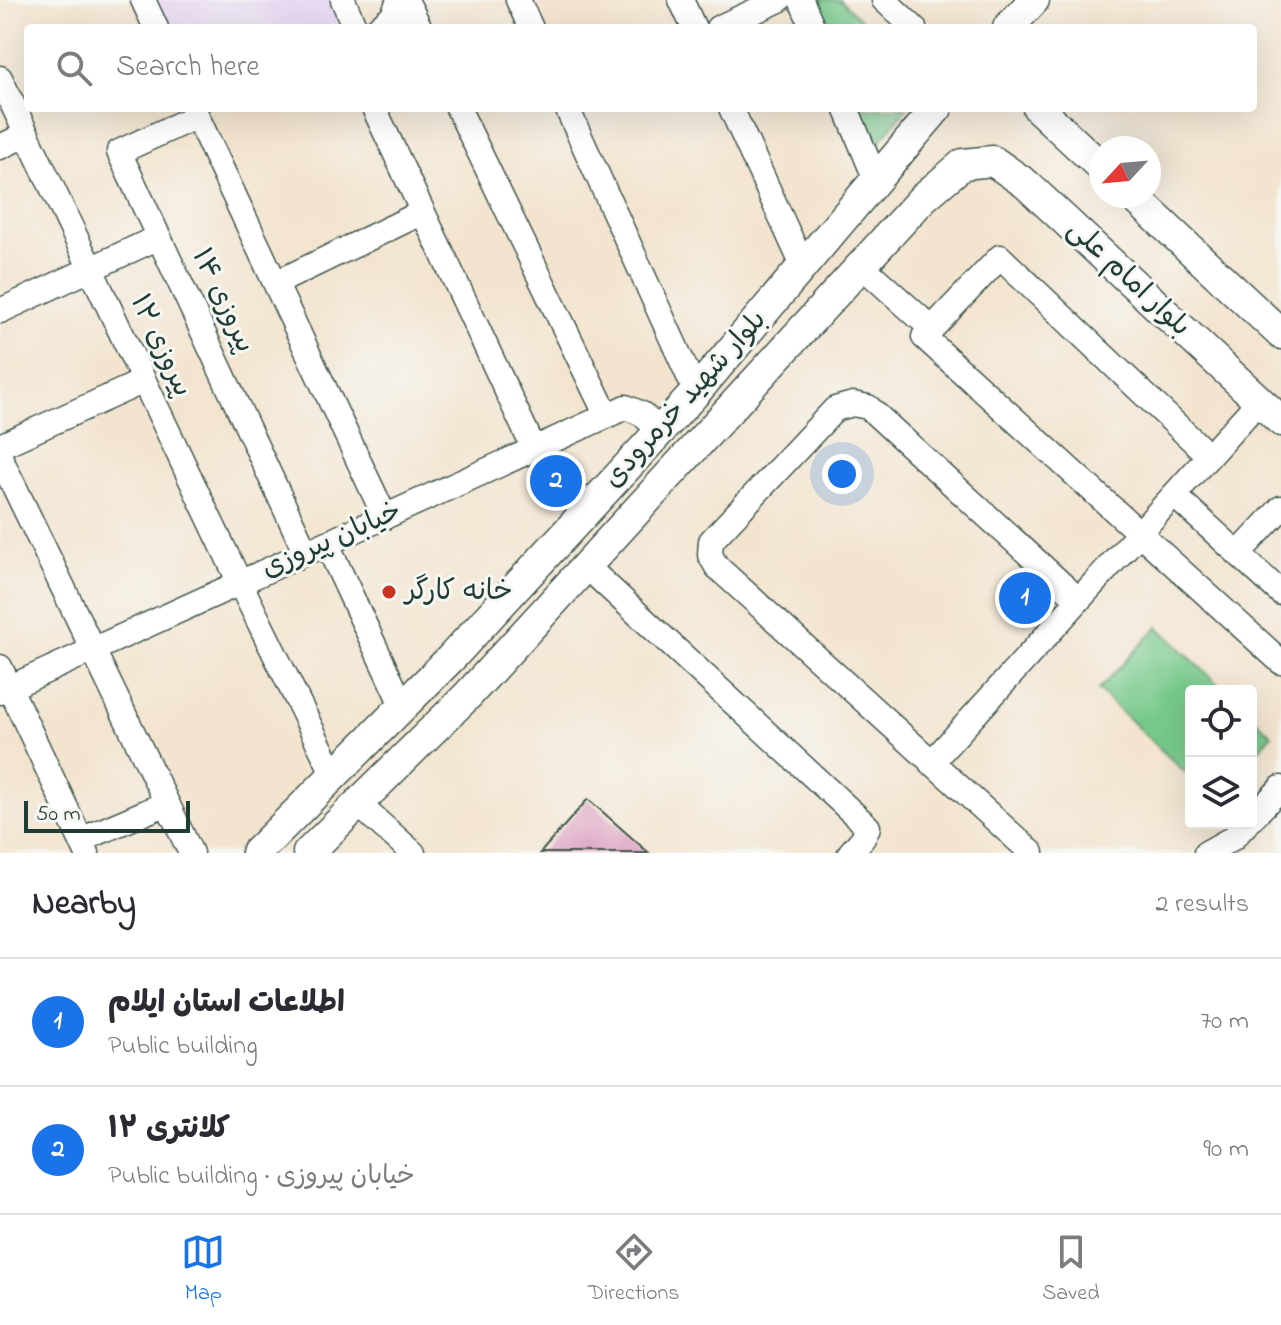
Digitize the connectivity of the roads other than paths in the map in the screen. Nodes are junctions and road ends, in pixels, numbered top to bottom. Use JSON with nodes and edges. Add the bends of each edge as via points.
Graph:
{"nodes":[{"id":1,"x":143,"y":0,"type":"edge"},
{"id":2,"x":343,"y":0,"type":"edge"},
{"id":3,"x":399,"y":0,"type":"edge"},
{"id":4,"x":406,"y":0,"type":"edge"},
{"id":5,"x":518,"y":0,"type":"edge"},
{"id":6,"x":681,"y":0,"type":"edge"},
{"id":7,"x":779,"y":0,"type":"edge"},
{"id":8,"x":801,"y":0,"type":"edge"},
{"id":9,"x":884,"y":0,"type":"edge"},
{"id":10,"x":1034,"y":0,"type":"edge"},
{"id":11,"x":154,"y":24,"type":"edge"},
{"id":12,"x":353,"y":24,"type":"edge"},
{"id":13,"x":383,"y":24,"type":"edge"},
{"id":14,"x":418,"y":24,"type":"edge"},
{"id":15,"x":529,"y":24,"type":"edge"},
{"id":16,"x":692,"y":24,"type":"edge"},
{"id":17,"x":727,"y":24,"type":"edge"},
{"id":18,"x":811,"y":24,"type":"edge"},
{"id":19,"x":910,"y":24,"type":"edge"},
{"id":20,"x":1012,"y":24,"type":"edge"},
{"id":21,"x":0,"y":78,"type":"edge"},
{"id":22,"x":195,"y":112,"type":"edge"},
{"id":23,"x":376,"y":112,"type":"edge"},
{"id":24,"x":460,"y":112,"type":"edge"},
{"id":25,"x":569,"y":112,"type":"edge"},
{"id":26,"x":733,"y":112,"type":"edge"},
{"id":27,"x":848,"y":112,"type":"edge"},
{"id":28,"x":934,"y":112,"type":"edge"},
{"id":29,"x":1042,"y":112,"type":"edge"},
{"id":30,"x":27,"y":134,"type":"junction"},
{"id":31,"x":0,"y":147,"type":"edge"},
{"id":32,"x":1089,"y":156,"type":"edge"},
{"id":33,"x":963,"y":164,"type":"joint"},
{"id":34,"x":876,"y":180,"type":"junction"},
{"id":35,"x":1146,"y":208,"type":"edge"},
{"id":36,"x":423,"y":212,"type":"junction"},
{"id":37,"x":159,"y":237,"type":"junction"},
{"id":38,"x":861,"y":265,"type":"junction"},
{"id":39,"x":803,"y":266,"type":"junction"},
{"id":40,"x":91,"y":270,"type":"junction"},
{"id":41,"x":276,"y":283,"type":"junction"},
{"id":42,"x":0,"y":311,"type":"edge"},
{"id":43,"x":932,"y":329,"type":"junction"},
{"id":44,"x":1281,"y":334,"type":"edge"},
{"id":45,"x":144,"y":381,"type":"junction"},
{"id":46,"x":696,"y":392,"type":"junction"},
{"id":47,"x":1270,"y":411,"type":"edge"},
{"id":48,"x":607,"y":416,"type":"junction"},
{"id":49,"x":660,"y":431,"type":"junction"},
{"id":50,"x":0,"y":446,"type":"edge"},
{"id":51,"x":534,"y":449,"type":"junction"},
{"id":52,"x":1209,"y":456,"type":"junction"},
{"id":53,"x":0,"y":457,"type":"edge"},
{"id":54,"x":1174,"y":495,"type":"junction"},
{"id":55,"x":385,"y":517,"type":"junction"},
{"id":56,"x":1278,"y":517,"type":"edge"},
{"id":57,"x":1140,"y":533,"type":"junction"},
{"id":58,"x":317,"y":548,"type":"junction"},
{"id":59,"x":1238,"y":554,"type":"junction"},
{"id":60,"x":586,"y":566,"type":"junction"},
{"id":61,"x":240,"y":583,"type":"junction"},
{"id":62,"x":1281,"y":593,"type":"edge"},
{"id":63,"x":1079,"y":600,"type":"junction"},
{"id":64,"x":95,"y":649,"type":"junction"},
{"id":65,"x":1281,"y":662,"type":"edge"},
{"id":66,"x":3,"y":683,"type":"edge"},
{"id":67,"x":403,"y":707,"type":"junction"},
{"id":68,"x":931,"y":763,"type":"junction"},
{"id":69,"x":334,"y":775,"type":"junction"},
{"id":70,"x":1281,"y":788,"type":"edge"},
{"id":71,"x":167,"y":803,"type":"junction"},
{"id":72,"x":358,"y":804,"type":"junction"},
{"id":73,"x":1257,"y":813,"type":"edge"},
{"id":74,"x":1241,"y":829,"type":"edge"},
{"id":75,"x":856,"y":846,"type":"edge"},
{"id":76,"x":84,"y":847,"type":"edge"},
{"id":77,"x":191,"y":853,"type":"edge"},
{"id":78,"x":256,"y":853,"type":"edge"},
{"id":79,"x":308,"y":853,"type":"edge"},
{"id":80,"x":413,"y":853,"type":"edge"},
{"id":81,"x":1032,"y":853,"type":"edge"},
{"id":82,"x":1206,"y":853,"type":"edge"}],
"edges":[{"from":1,"to":11,"type":"street"},
{"from":2,"to":12,"type":"street"},
{"from":3,"to":13,"type":"street"},
{"from":4,"to":14,"type":"street"},
{"from":5,"to":15,"type":"street"},
{"from":6,"to":16,"type":"street"},
{"from":7,"to":17,"type":"street"},
{"from":8,"to":18,"type":"street"},
{"from":9,"to":19,"type":"street"},
{"from":10,"to":20,"type":"main road"},
{"from":21,"to":30,"type":"street","name":"پیروزی ۱۲"},
{"from":22,"to":37,"type":"street","name":"پیروزی ۱۴","via":[[119,152]]},
{"from":22,"to":41,"type":"street"},
{"from":23,"to":36,"type":"street"},
{"from":24,"to":48,"type":"street"},
{"from":25,"to":46,"type":"street"},
{"from":26,"to":39,"type":"street"},
{"from":27,"to":34,"type":"street"},
{"from":28,"to":34,"type":"main road","name":"بلوار شهید خرمرودی"},
{"from":29,"to":32,"type":"main road"},
{"from":30,"to":31,"type":"street"},
{"from":30,"to":40,"type":"street","name":"پیروزی ۱۲"},
{"from":33,"to":38,"type":"main road","name":"بلوار شهید خرمرودی"},
{"from":33,"to":47,"type":"main road","name":"بلوار امام على","via":[[993,161],[1026,184]]},
{"from":34,"to":39,"type":"main road","name":"بلوار شهید خرمرودی"},
{"from":35,"to":44,"type":"main road"},
{"from":36,"to":41,"type":"street"},
{"from":36,"to":51,"type":"street"},
{"from":37,"to":40,"type":"street"},
{"from":37,"to":58,"type":"street","name":"پیروزی ۱۴"},
{"from":38,"to":43,"type":"street"},
{"from":38,"to":60,"type":"main road","name":"بلوار شهید خرمرودی"},
{"from":39,"to":46,"type":"main road","name":"بلوار شهید خرمرودی"},
{"from":40,"to":42,"type":"street"},
{"from":40,"to":45,"type":"street","name":"پیروزی ۱۲"},
{"from":41,"to":55,"type":"street"},
{"from":43,"to":52,"type":"street","via":[[1000,257]]},
{"from":43,"to":57,"type":"street","via":[[924,337]]},
{"from":45,"to":50,"type":"street"},
{"from":45,"to":61,"type":"street","name":"پیروزی ۱۲"},
{"from":46,"to":49,"type":"main road","name":"بلوار شهید خرمرودی"},
{"from":47,"to":52,"type":"street"},
{"from":48,"to":49,"type":"street","name":"خیابان پیروزی","via":[[626,407]]},
{"from":48,"to":51,"type":"street","name":"خیابان پیروزی"},
{"from":49,"to":67,"type":"main road","name":"بلوار شهید خرمرودی"},
{"from":51,"to":55,"type":"street","name":"خیابان پیروزی"},
{"from":52,"to":54,"type":"street"},
{"from":53,"to":64,"type":"street"},
{"from":54,"to":57,"type":"street"},
{"from":54,"to":59,"type":"street"},
{"from":55,"to":58,"type":"street","name":"خیابان پیروزی"},
{"from":56,"to":59,"type":"street"},
{"from":57,"to":63,"type":"street"},
{"from":57,"to":65,"type":"street"},
{"from":58,"to":61,"type":"street","name":"خیابان پیروزی"},
{"from":58,"to":67,"type":"street","name":"پیروزی ۱۴"},
{"from":59,"to":62,"type":"street"},
{"from":60,"to":72,"type":"main road","name":"بلوار شهید خرمرودی","via":[[468,695]]},
{"from":60,"to":75,"type":"street","via":[[868,827]]},
{"from":61,"to":64,"type":"street","name":"خیابان پیروزی"},
{"from":61,"to":69,"type":"street","name":"پیروزی ۱۲"},
{"from":63,"to":68,"type":"street"},
{"from":63,"to":68,"type":"street","via":[[868,407],[853,404],[835,409],[711,541],[710,555],[717,567]]},
{"from":64,"to":66,"type":"street","name":"خیابان پیروزی"},
{"from":64,"to":71,"type":"street"},
{"from":66,"to":76,"type":"street"},
{"from":67,"to":69,"type":"main road","name":"بلوار شهید خرمرودی"},
{"from":68,"to":81,"type":"street"},
{"from":69,"to":78,"type":"main road","name":"بلوار شهید خرمرودی"},
{"from":70,"to":73,"type":"street"},
{"from":71,"to":76,"type":"street"},
{"from":71,"to":77,"type":"street"},
{"from":72,"to":79,"type":"main road","name":"بلوار شهید خرمرودی"},
{"from":72,"to":80,"type":"street"},
{"from":74,"to":82,"type":"street"}]}
